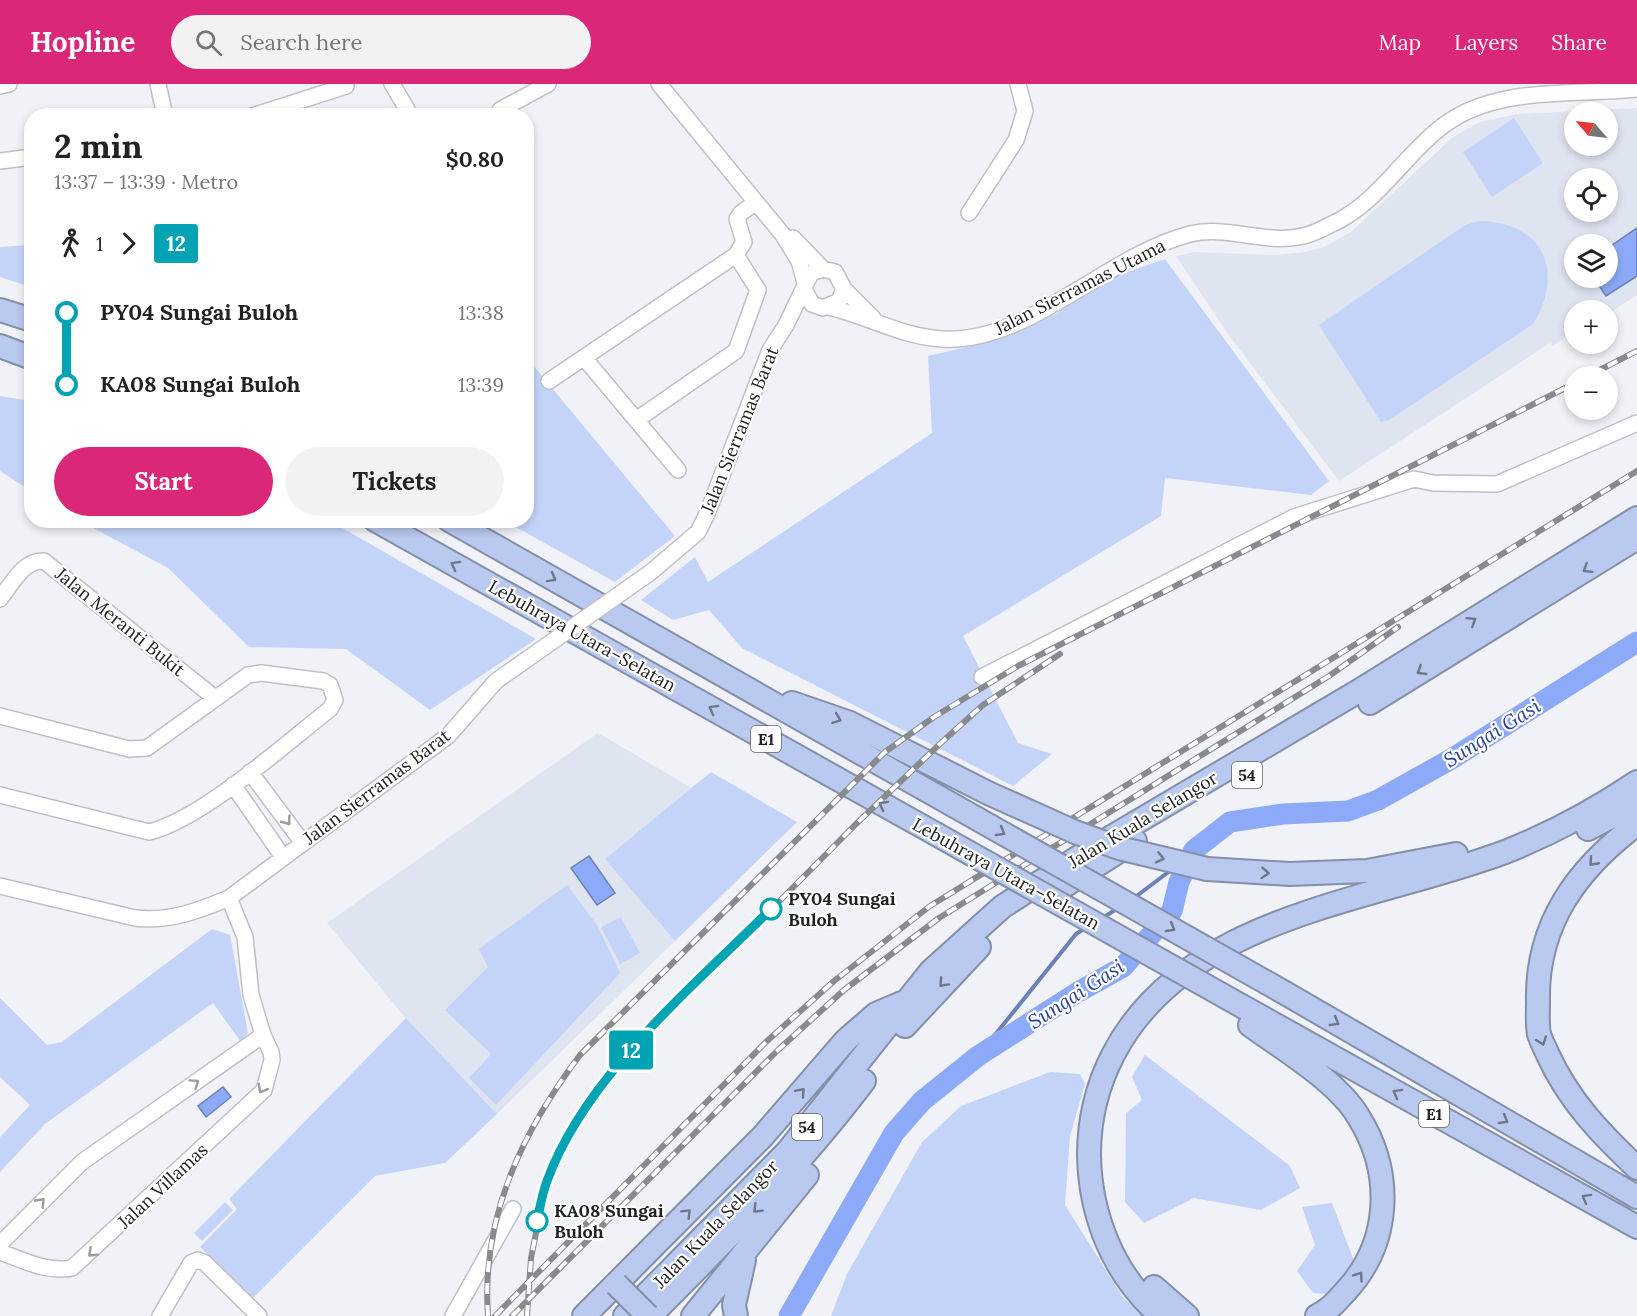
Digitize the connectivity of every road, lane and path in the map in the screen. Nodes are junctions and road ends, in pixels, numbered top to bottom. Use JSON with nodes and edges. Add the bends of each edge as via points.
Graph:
{"nodes":[{"id":1,"x":9,"y":84,"type":"edge"},
{"id":2,"x":158,"y":84,"type":"edge"},
{"id":3,"x":392,"y":84,"type":"edge"},
{"id":4,"x":548,"y":84,"type":"edge"},
{"id":5,"x":659,"y":84,"type":"edge"},
{"id":6,"x":1018,"y":84,"type":"edge"},
{"id":7,"x":0,"y":86,"type":"edge"},
{"id":8,"x":346,"y":86,"type":"dead end"},
{"id":9,"x":521,"y":86,"type":"dead end"},
{"id":10,"x":1637,"y":89,"type":"edge"},
{"id":11,"x":163,"y":108,"type":"edge"},
{"id":12,"x":277,"y":108,"type":"edge"},
{"id":13,"x":406,"y":108,"type":"edge"},
{"id":14,"x":501,"y":108,"type":"edge"},
{"id":15,"x":505,"y":108,"type":"edge"},
{"id":16,"x":24,"y":158,"type":"edge"},
{"id":17,"x":0,"y":161,"type":"edge"},
{"id":18,"x":756,"y":202,"type":"junction"},
{"id":19,"x":969,"y":213,"type":"dead end"},
{"id":20,"x":770,"y":219,"type":"junction"},
{"id":21,"x":736,"y":255,"type":"junction"},
{"id":22,"x":823,"y":269,"type":"junction"},
{"id":23,"x":805,"y":286,"type":"junction"},
{"id":24,"x":844,"y":289,"type":"junction"},
{"id":25,"x":823,"y":307,"type":"junction"},
{"id":26,"x":0,"y":310,"type":"edge"},
{"id":27,"x":24,"y":318,"type":"edge"},
{"id":28,"x":875,"y":320,"type":"junction"},
{"id":29,"x":786,"y":326,"type":"junction"},
{"id":30,"x":0,"y":346,"type":"edge"},
{"id":31,"x":24,"y":355,"type":"edge"},
{"id":32,"x":585,"y":358,"type":"junction"},
{"id":33,"x":549,"y":381,"type":"dead end"},
{"id":34,"x":636,"y":420,"type":"junction"},
{"id":35,"x":1637,"y":423,"type":"edge"},
{"id":36,"x":678,"y":470,"type":"dead end"},
{"id":37,"x":1637,"y":518,"type":"edge"},
{"id":38,"x":389,"y":528,"type":"edge"},
{"id":39,"x":463,"y":528,"type":"edge"},
{"id":40,"x":1637,"y":538,"type":"edge"},
{"id":41,"x":0,"y":599,"type":"edge"},
{"id":42,"x":982,"y":677,"type":"dead end"},
{"id":43,"x":761,"y":696,"type":"junction"},
{"id":44,"x":215,"y":699,"type":"junction"},
{"id":45,"x":0,"y":716,"type":"edge"},
{"id":46,"x":250,"y":772,"type":"junction"},
{"id":47,"x":1637,"y":782,"type":"edge"},
{"id":48,"x":233,"y":785,"type":"junction"},
{"id":49,"x":0,"y":795,"type":"edge"},
{"id":50,"x":1637,"y":803,"type":"edge"},
{"id":51,"x":1637,"y":824,"type":"edge"},
{"id":52,"x":303,"y":843,"type":"junction"},
{"id":53,"x":283,"y":857,"type":"junction"},
{"id":54,"x":0,"y":886,"type":"edge"},
{"id":55,"x":229,"y":898,"type":"junction"},
{"id":56,"x":903,"y":1003,"type":"junction"},
{"id":57,"x":1232,"y":1007,"type":"junction"},
{"id":58,"x":263,"y":1035,"type":"junction"},
{"id":59,"x":824,"y":1134,"type":"junction"},
{"id":60,"x":1637,"y":1168,"type":"edge"},
{"id":61,"x":1637,"y":1197,"type":"edge"},
{"id":62,"x":513,"y":1209,"type":"dead end"},
{"id":63,"x":1637,"y":1227,"type":"edge"},
{"id":64,"x":0,"y":1244,"type":"edge"},
{"id":65,"x":0,"y":1252,"type":"edge"},
{"id":66,"x":745,"y":1252,"type":"junction"},
{"id":67,"x":609,"y":1292,"type":"junction"},
{"id":68,"x":160,"y":1316,"type":"edge"},
{"id":69,"x":259,"y":1316,"type":"edge"},
{"id":70,"x":453,"y":1316,"type":"edge"},
{"id":71,"x":584,"y":1316,"type":"edge"},
{"id":72,"x":618,"y":1316,"type":"edge"},
{"id":73,"x":625,"y":1316,"type":"edge"},
{"id":74,"x":649,"y":1316,"type":"edge"},
{"id":75,"x":693,"y":1316,"type":"edge"},
{"id":76,"x":736,"y":1316,"type":"edge"},
{"id":77,"x":1161,"y":1316,"type":"edge"},
{"id":78,"x":1187,"y":1316,"type":"edge"},
{"id":79,"x":1317,"y":1316,"type":"edge"}],
"edges":[{"from":1,"to":7,"type":"street"},
{"from":2,"to":11,"type":"street"},
{"from":3,"to":13,"type":"street"},
{"from":4,"to":15,"type":"street"},
{"from":5,"to":18,"type":"street"},
{"from":6,"to":19,"type":"street","via":[[1025,111],[1016,140]]},
{"from":8,"to":12,"type":"street"},
{"from":9,"to":14,"type":"street"},
{"from":10,"to":28,"type":"street","name":"Jalan Sierramas Utama","via":[[1511,97],[1470,110],[1436,132],[1373,196],[1342,219],[1304,236],[1193,233],[1170,240],[998,332],[971,339],[942,339],[915,336]]},
{"from":16,"to":17,"type":"street"},
{"from":18,"to":20,"type":"street"},
{"from":18,"to":21,"type":"street","via":[[737,219],[744,242]]},
{"from":20,"to":22,"type":"street"},
{"from":20,"to":23,"type":"street","via":[[799,261]]},
{"from":21,"to":32,"type":"street"},
{"from":21,"to":34,"type":"street","via":[[758,290],[736,351]]},
{"from":22,"to":23,"type":"street","via":[[811,273]]},
{"from":22,"to":24,"type":"street","via":[[835,272]]},
{"from":23,"to":25,"type":"street","via":[[808,299]]},
{"from":23,"to":29,"type":"street","name":"Jalan Sierramas Barat"},
{"from":24,"to":25,"type":"street","via":[[839,301]]},
{"from":24,"to":28,"type":"street","name":"Jalan Sierramas Utama"},
{"from":25,"to":28,"type":"street","name":"Jalan Sierramas Utama"},
{"from":25,"to":29,"type":"street","name":"Jalan Sierramas Barat"},
{"from":26,"to":27,"type":"highway"},
{"from":29,"to":52,"type":"street","name":"Jalan Sierramas Barat","bridge":true,"via":[[770,350],[698,532],[651,572],[496,681],[448,736]]},
{"from":30,"to":31,"type":"highway"},
{"from":32,"to":33,"type":"street"},
{"from":32,"to":34,"type":"street"},
{"from":34,"to":36,"type":"street"},
{"from":35,"to":42,"type":"street","via":[[1497,484],[1414,479],[1294,517]]},
{"from":56,"to":37,"type":"highway","name":"Jalan Kuala Selangor","number":"54","one_way":true,"via":[[951,952],[1002,907]]},
{"from":57,"to":38,"type":"highway","name":"Lebuhraya Utara–Selatan","number":"E1","one_way":true,"bridge":true,"via":[[1157,958]]},
{"from":39,"to":43,"type":"highway","name":"Lebuhraya Utara–Selatan","number":"E1","one_way":true},
{"from":40,"to":59,"type":"highway","name":"Jalan Kuala Selangor","number":"54","one_way":true,"via":[[1012,918],[960,964],[916,1012]]},
{"from":41,"to":44,"type":"street","name":"Jalan Meranti Bukit","via":[[24,568],[37,560],[44,561]]},
{"from":43,"to":47,"type":"highway","one_way":true,"bridge":true,"via":[[800,704],[850,723],[1075,832],[1119,848],[1207,869],[1290,874],[1367,871],[1457,854],[1537,827]]},
{"from":43,"to":61,"type":"highway","name":"Lebuhraya Utara–Selatan","number":"E1","one_way":true,"bridge":true},
{"from":44,"to":45,"type":"street","via":[[147,748],[129,749]]},
{"from":44,"to":46,"type":"street","via":[[249,675],[261,673],[323,681],[334,693],[330,709]]},
{"from":46,"to":48,"type":"street"},
{"from":46,"to":52,"type":"street","one_way":true},
{"from":47,"to":77,"type":"highway","via":[[1588,815],[1504,852],[1288,919],[1233,942],[1184,971],[1141,1011],[1117,1047],[1098,1089],[1090,1133],[1090,1180],[1098,1218],[1116,1260],[1133,1287]]},
{"from":48,"to":49,"type":"street","via":[[168,828],[149,832]]},
{"from":48,"to":53,"type":"street"},
{"from":50,"to":78,"type":"highway","via":[[1551,848],[1247,948],[1204,968],[1147,1025],[1110,1098],[1103,1150],[1106,1189],[1119,1234],[1134,1263],[1164,1299]]},
{"from":51,"to":60,"type":"highway","one_way":true,"via":[[1608,845],[1569,890],[1546,934],[1538,986],[1539,1034],[1560,1082],[1590,1123]]},
{"from":52,"to":53,"type":"street","name":"Jalan Sierramas Barat"},
{"from":53,"to":55,"type":"street","name":"Jalan Sierramas Barat"},
{"from":54,"to":55,"type":"street","name":"Jalan Sierramas Barat","via":[[156,920],[195,912]]},
{"from":55,"to":58,"type":"street","name":"Jalan Villamas","via":[[245,937],[252,995]]},
{"from":67,"to":56,"type":"highway","one_way":true,"via":[[763,1136],[846,1040],[876,1014]]},
{"from":56,"to":73,"type":"highway","name":"Jalan Kuala Selangor","number":"54","via":[[786,1152]]},
{"from":63,"to":57,"type":"highway","name":"Lebuhraya Utara–Selatan","number":"E1","one_way":true},
{"from":79,"to":57,"type":"highway","one_way":true,"via":[[1327,1311],[1359,1277],[1377,1243],[1384,1192],[1374,1148],[1358,1114],[1323,1078]]},
{"from":64,"to":58,"type":"street","one_way":true,"via":[[82,1162]]},
{"from":58,"to":65,"type":"street","name":"Jalan Villamas","one_way":true,"via":[[272,1060],[261,1095],[81,1263],[59,1271]]},
{"from":59,"to":66,"type":"highway","via":[[806,1177]]},
{"from":59,"to":74,"type":"highway","name":"Jalan Kuala Selangor","number":"54","one_way":true,"via":[[764,1202]]},
{"from":62,"to":70,"type":"street"},
{"from":66,"to":75,"type":"highway"},
{"from":66,"to":76,"type":"highway","via":[[735,1296]]},
{"from":67,"to":71,"type":"highway"},
{"from":67,"to":72,"type":"highway"},
{"from":67,"to":74,"type":"highway","bridge":true},
{"from":68,"to":69,"type":"street","via":[[191,1263],[198,1260]]}]}
